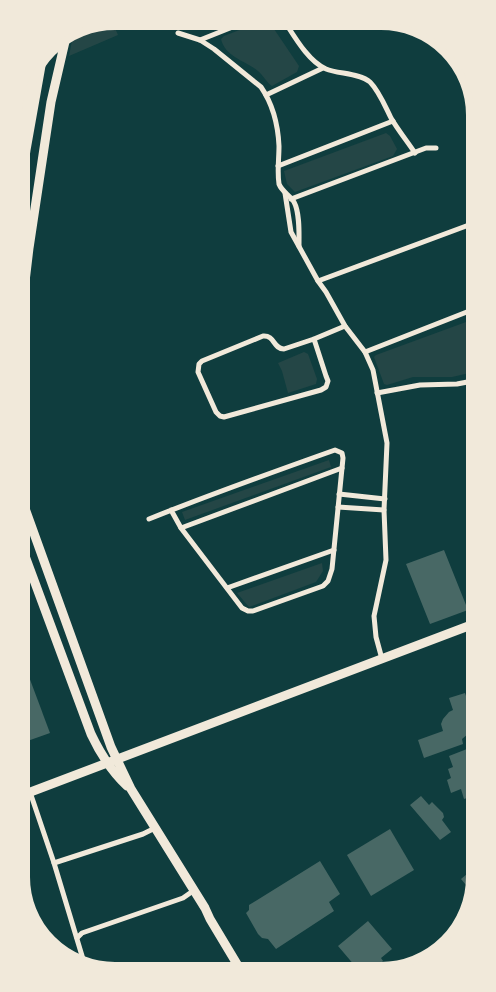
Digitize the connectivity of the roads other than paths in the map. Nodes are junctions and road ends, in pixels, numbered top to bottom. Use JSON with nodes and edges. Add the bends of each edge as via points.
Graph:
{"nodes":[{"id":1,"x":238,"y":25,"type":"edge"},
{"id":2,"x":287,"y":25,"type":"edge"},
{"id":3,"x":178,"y":33,"type":"dead end"},
{"id":4,"x":200,"y":40,"type":"junction"},
{"id":5,"x":65,"y":41,"type":"edge"},
{"id":6,"x":41,"y":65,"type":"edge"},
{"id":7,"x":323,"y":68,"type":"junction"},
{"id":8,"x":266,"y":95,"type":"junction"},
{"id":9,"x":393,"y":121,"type":"junction"},
{"id":10,"x":436,"y":148,"type":"dead end"},
{"id":11,"x":26,"y":150,"type":"edge"},
{"id":12,"x":415,"y":153,"type":"junction"},
{"id":13,"x":278,"y":166,"type":"junction"},
{"id":14,"x":290,"y":200,"type":"junction"},
{"id":15,"x":470,"y":225,"type":"edge"},
{"id":16,"x":26,"y":273,"type":"edge"},
{"id":17,"x":318,"y":280,"type":"junction"},
{"id":18,"x":470,"y":311,"type":"edge"},
{"id":19,"x":345,"y":326,"type":"junction"},
{"id":20,"x":314,"y":339,"type":"junction"},
{"id":21,"x":364,"y":352,"type":"junction"},
{"id":22,"x":470,"y":382,"type":"edge"},
{"id":23,"x":377,"y":393,"type":"junction"},
{"id":24,"x":342,"y":468,"type":"junction"},
{"id":25,"x":339,"y":494,"type":"junction"},
{"id":26,"x":385,"y":499,"type":"junction"},
{"id":27,"x":338,"y":507,"type":"junction"},
{"id":28,"x":171,"y":510,"type":"junction"},
{"id":29,"x":384,"y":510,"type":"junction"},
{"id":30,"x":26,"y":512,"type":"edge"},
{"id":31,"x":149,"y":519,"type":"dead end"},
{"id":32,"x":181,"y":528,"type":"junction"},
{"id":33,"x":334,"y":550,"type":"junction"},
{"id":34,"x":26,"y":558,"type":"edge"},
{"id":35,"x":37,"y":588,"type":"junction"},
{"id":36,"x":227,"y":588,"type":"junction"},
{"id":37,"x":470,"y":625,"type":"edge"},
{"id":38,"x":77,"y":656,"type":"junction"},
{"id":39,"x":382,"y":659,"type":"junction"},
{"id":40,"x":112,"y":761,"type":"junction"},
{"id":41,"x":30,"y":792,"type":"junction"},
{"id":42,"x":26,"y":794,"type":"edge"},
{"id":43,"x":155,"y":828,"type":"junction"},
{"id":44,"x":54,"y":863,"type":"junction"},
{"id":45,"x":194,"y":891,"type":"junction"},
{"id":46,"x":77,"y":938,"type":"junction"},
{"id":47,"x":84,"y":961,"type":"edge"},
{"id":48,"x":238,"y":966,"type":"edge"}],
"edges":[{"from":1,"to":4,"type":"street"},
{"from":2,"to":7,"type":"street","via":[[308,55]]},
{"from":3,"to":4,"type":"street"},
{"from":4,"to":8,"type":"street"},
{"from":5,"to":16,"type":"main road","via":[[54,84]]},
{"from":6,"to":11,"type":"main road"},
{"from":7,"to":8,"type":"street"},
{"from":7,"to":9,"type":"street","via":[[369,81]]},
{"from":8,"to":13,"type":"street","via":[[277,126]]},
{"from":9,"to":12,"type":"street"},
{"from":9,"to":13,"type":"street"},
{"from":10,"to":12,"type":"street"},
{"from":12,"to":14,"type":"street"},
{"from":13,"to":14,"type":"street","via":[[279,184]]},
{"from":14,"to":17,"type":"street","via":[[291,232]]},
{"from":15,"to":17,"type":"street"},
{"from":17,"to":19,"type":"street"},
{"from":18,"to":21,"type":"street"},
{"from":19,"to":20,"type":"street"},
{"from":19,"to":21,"type":"street"},
{"from":20,"to":20,"type":"street","via":[[328,381],[326,387],[224,417],[216,412],[198,372],[202,361],[263,336],[273,339],[280,350]]},
{"from":21,"to":23,"type":"street","via":[[373,370]]},
{"from":22,"to":23,"type":"street"},
{"from":23,"to":26,"type":"street","via":[[387,442]]},
{"from":24,"to":25,"type":"street"},
{"from":24,"to":28,"type":"street","via":[[342,453],[335,450]]},
{"from":24,"to":32,"type":"street"},
{"from":25,"to":26,"type":"street"},
{"from":25,"to":27,"type":"street"},
{"from":26,"to":29,"type":"street"},
{"from":27,"to":29,"type":"street"},
{"from":27,"to":33,"type":"street"},
{"from":28,"to":31,"type":"street"},
{"from":28,"to":32,"type":"street"},
{"from":29,"to":39,"type":"street","via":[[386,560],[374,616]]},
{"from":30,"to":38,"type":"main road"},
{"from":32,"to":36,"type":"street"},
{"from":33,"to":36,"type":"street"},
{"from":33,"to":36,"type":"street","via":[[332,575],[313,590],[248,611]]},
{"from":34,"to":35,"type":"main road"},
{"from":35,"to":38,"type":"main road","via":[[48,591],[70,650]]},
{"from":35,"to":40,"type":"main road","via":[[91,734]]},
{"from":37,"to":39,"type":"main road"},
{"from":38,"to":40,"type":"main road"},
{"from":39,"to":40,"type":"main road"},
{"from":40,"to":41,"type":"main road"},
{"from":40,"to":43,"type":"main road","via":[[116,775],[131,789]]},
{"from":41,"to":42,"type":"main road"},
{"from":41,"to":44,"type":"street"},
{"from":43,"to":44,"type":"street"},
{"from":43,"to":45,"type":"main road"},
{"from":44,"to":46,"type":"street"},
{"from":45,"to":46,"type":"street"},
{"from":45,"to":48,"type":"main road"},
{"from":46,"to":47,"type":"street"}]}
